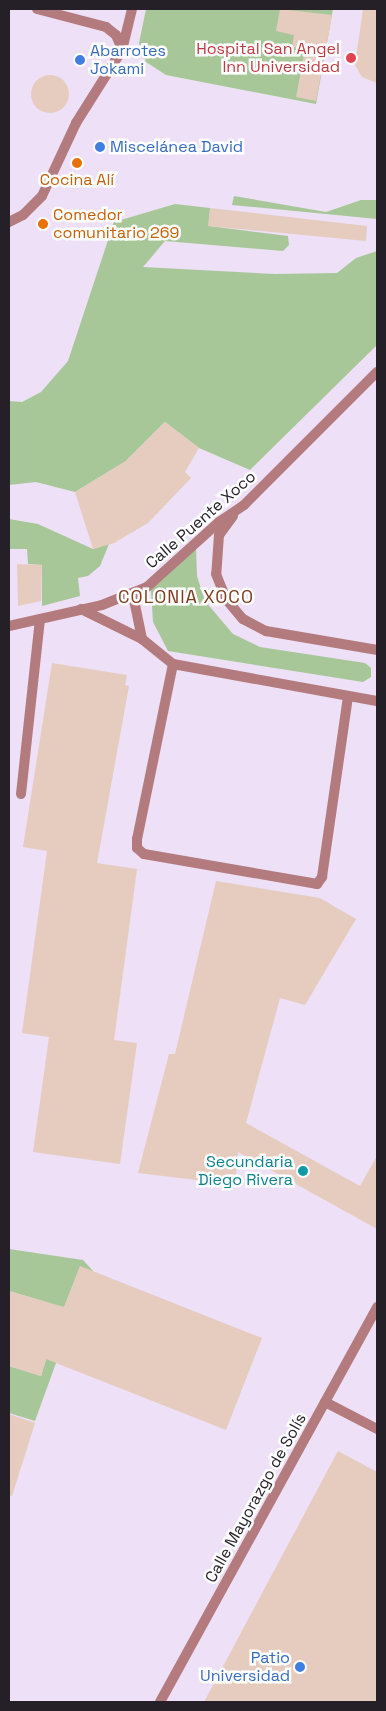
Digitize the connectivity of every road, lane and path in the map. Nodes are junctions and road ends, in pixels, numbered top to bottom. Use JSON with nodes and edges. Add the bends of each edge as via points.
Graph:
{"nodes":[{"id":1,"x":37,"y":9,"type":"edge"},
{"id":2,"x":132,"y":9,"type":"edge"},
{"id":3,"x":122,"y":50,"type":"junction"},
{"id":4,"x":9,"y":222,"type":"edge"},
{"id":5,"x":377,"y":372,"type":"edge"},
{"id":6,"x":244,"y":505,"type":"junction"},
{"id":7,"x":133,"y":595,"type":"junction"},
{"id":8,"x":81,"y":609,"type":"junction"},
{"id":9,"x":40,"y":619,"type":"junction"},
{"id":10,"x":9,"y":626,"type":"edge"},
{"id":11,"x":142,"y":639,"type":"junction"},
{"id":12,"x":377,"y":650,"type":"edge"},
{"id":13,"x":173,"y":664,"type":"junction"},
{"id":14,"x":348,"y":697,"type":"junction"},
{"id":15,"x":377,"y":701,"type":"edge"},
{"id":16,"x":21,"y":794,"type":"dead end"},
{"id":17,"x":377,"y":1307,"type":"edge"},
{"id":18,"x":325,"y":1402,"type":"junction"},
{"id":19,"x":377,"y":1429,"type":"edge"},
{"id":20,"x":160,"y":1702,"type":"edge"}],
"edges":[{"from":1,"to":3,"type":"street","via":[[106,27],[116,35]]},
{"from":2,"to":3,"type":"street"},
{"from":3,"to":4,"type":"street","via":[[76,123],[42,196],[23,215]]},
{"from":5,"to":6,"type":"street","name":"Calle Puente Xoco"},
{"from":6,"to":7,"type":"street","name":"Calle Puente Xoco"},
{"from":6,"to":12,"type":"street","via":[[226,524],[216,548],[220,587],[234,609],[266,631]]},
{"from":7,"to":8,"type":"street","name":"Calle Puente Xoco"},
{"from":7,"to":11,"type":"street"},
{"from":8,"to":9,"type":"street","name":"Calle Puente Xoco"},
{"from":8,"to":11,"type":"street"},
{"from":9,"to":10,"type":"street","name":"Calle Puente Xoco"},
{"from":9,"to":16,"type":"street"},
{"from":11,"to":13,"type":"street"},
{"from":13,"to":14,"type":"street"},
{"from":13,"to":14,"type":"street","via":[[137,839],[137,848],[144,854],[317,884],[322,877]]},
{"from":14,"to":15,"type":"street"},
{"from":17,"to":18,"type":"street","name":"Calle Mayorazgo de Solís"},
{"from":18,"to":19,"type":"street"},
{"from":18,"to":20,"type":"street","name":"Calle Mayorazgo de Solís"}]}
